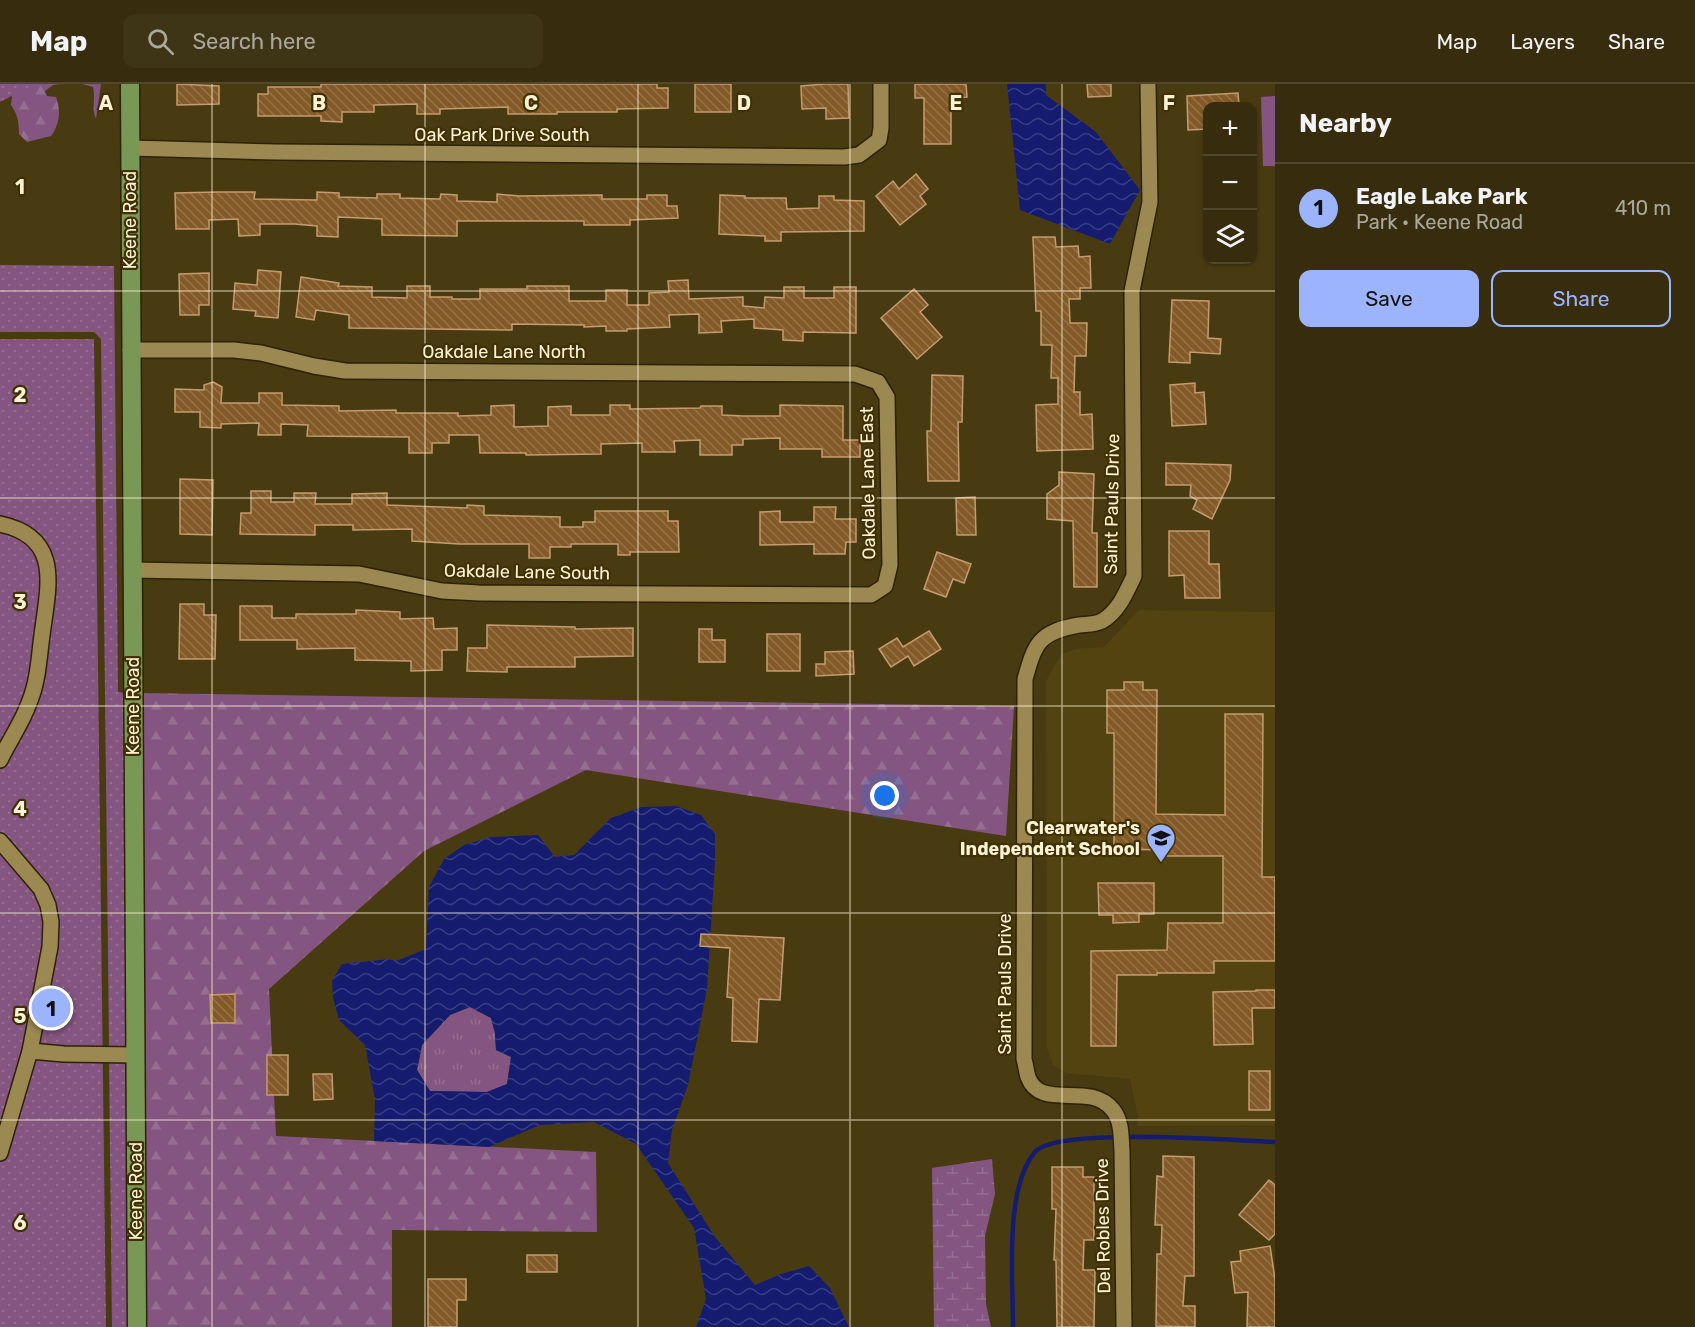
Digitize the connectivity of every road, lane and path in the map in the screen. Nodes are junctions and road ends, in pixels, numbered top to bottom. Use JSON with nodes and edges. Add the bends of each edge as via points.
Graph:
{"nodes":[{"id":1,"x":130,"y":84,"type":"edge"},
{"id":2,"x":881,"y":84,"type":"edge"},
{"id":3,"x":1148,"y":84,"type":"edge"},
{"id":4,"x":130,"y":148,"type":"junction"},
{"id":5,"x":130,"y":350,"type":"junction"},
{"id":6,"x":878,"y":381,"type":"joint"},
{"id":7,"x":0,"y":524,"type":"edge"},
{"id":8,"x":132,"y":570,"type":"junction"},
{"id":9,"x":885,"y":586,"type":"joint"},
{"id":10,"x":0,"y":760,"type":"edge"},
{"id":11,"x":0,"y":842,"type":"edge"},
{"id":12,"x":30,"y":1051,"type":"junction"},
{"id":13,"x":136,"y":1055,"type":"junction"},
{"id":14,"x":1119,"y":1125,"type":"joint"},
{"id":15,"x":0,"y":1153,"type":"edge"},
{"id":16,"x":137,"y":1327,"type":"edge"},
{"id":17,"x":1124,"y":1327,"type":"edge"}],
"edges":[{"from":1,"to":4,"type":"main road","name":"Keene Road"},
{"from":2,"to":4,"type":"street","name":"Oak Park Drive South","via":[[879,140],[859,155],[844,157]]},
{"from":3,"to":14,"type":"street","name":"Saint Pauls Drive","via":[[1150,202],[1132,291],[1134,576],[1123,600],[1104,620],[1057,630],[1043,638],[1033,652],[1025,679],[1024,1059],[1028,1078],[1037,1090],[1049,1096],[1088,1095],[1100,1100],[1113,1110]]},
{"from":4,"to":5,"type":"main road","name":"Keene Road"},
{"from":5,"to":6,"type":"street","name":"Oakdale Lane North","via":[[252,352],[345,370],[855,374]]},
{"from":5,"to":8,"type":"main road","name":"Keene Road"},
{"from":6,"to":9,"type":"street","name":"Oakdale Lane East","via":[[887,397],[890,565]]},
{"from":7,"to":10,"type":"street","via":[[29,535],[42,550],[49,568],[49,586],[33,692]]},
{"from":8,"to":9,"type":"street","name":"Oakdale Lane South","via":[[359,574],[442,591],[478,592],[871,595]]},
{"from":8,"to":13,"type":"main road","name":"Keene Road"},
{"from":11,"to":12,"type":"street","via":[[41,890],[51,922],[50,947]]},
{"from":12,"to":13,"type":"street"},
{"from":12,"to":15,"type":"street"},
{"from":13,"to":16,"type":"main road","name":"Keene Road"},
{"from":14,"to":17,"type":"street","name":"Del Robles Drive"}]}
